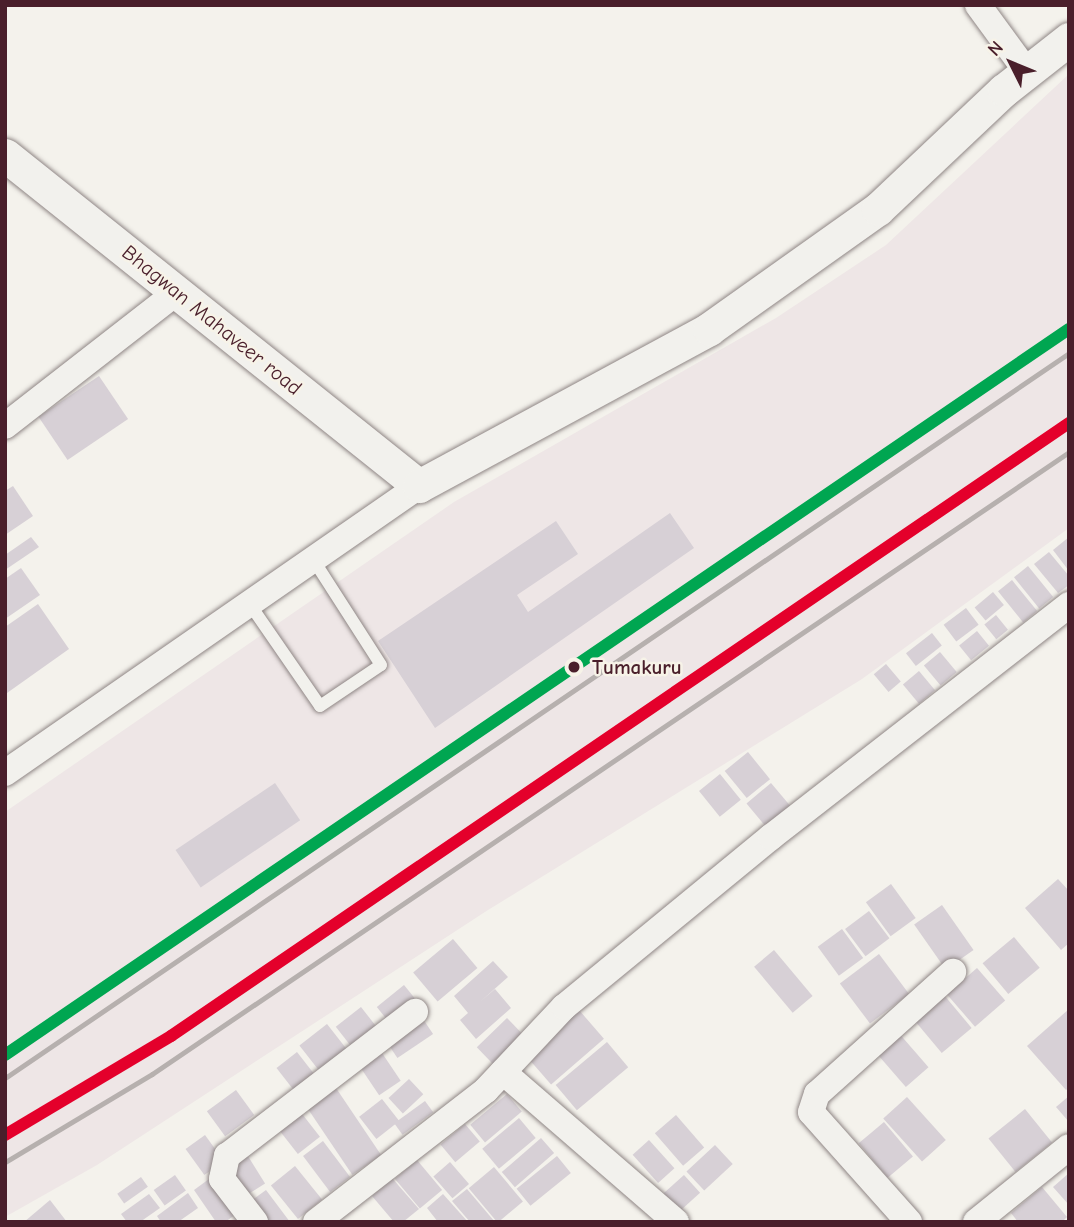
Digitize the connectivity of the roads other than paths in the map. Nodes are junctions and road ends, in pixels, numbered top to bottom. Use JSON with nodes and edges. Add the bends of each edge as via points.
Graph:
{"nodes":[{"id":1,"x":978,"y":5,"type":"edge"},
{"id":2,"x":1069,"y":39,"type":"edge"},
{"id":3,"x":1027,"y":72,"type":"junction"},
{"id":4,"x":5,"y":155,"type":"edge"},
{"id":5,"x":177,"y":292,"type":"junction"},
{"id":6,"x":5,"y":425,"type":"edge"},
{"id":7,"x":419,"y":486,"type":"junction"},
{"id":8,"x":313,"y":559,"type":"junction"},
{"id":9,"x":249,"y":603,"type":"junction"},
{"id":10,"x":1069,"y":605,"type":"edge"},
{"id":11,"x":5,"y":773,"type":"edge"},
{"id":12,"x":953,"y":972,"type":"dead end"},
{"id":13,"x":415,"y":1012,"type":"dead end"},
{"id":14,"x":503,"y":1072,"type":"junction"},
{"id":15,"x":1069,"y":1147,"type":"edge"},
{"id":16,"x":256,"y":1222,"type":"edge"},
{"id":17,"x":316,"y":1222,"type":"edge"},
{"id":18,"x":676,"y":1222,"type":"edge"},
{"id":19,"x":909,"y":1222,"type":"edge"},
{"id":20,"x":976,"y":1222,"type":"edge"}],
"edges":[{"from":1,"to":3,"type":"street"},
{"from":2,"to":3,"type":"street"},
{"from":3,"to":7,"type":"street","via":[[878,209],[709,329]]},
{"from":4,"to":5,"type":"street","name":"Bhagwan Mahaveer road"},
{"from":5,"to":6,"type":"street"},
{"from":5,"to":7,"type":"street","name":"Bhagwan Mahaveer road"},
{"from":7,"to":8,"type":"street"},
{"from":8,"to":9,"type":"street"},
{"from":8,"to":9,"type":"lane","via":[[381,665],[371,672],[320,706]]},
{"from":9,"to":11,"type":"street"},
{"from":10,"to":14,"type":"street","via":[[564,1007]]},
{"from":12,"to":19,"type":"street","via":[[817,1094],[811,1112]]},
{"from":13,"to":16,"type":"street","via":[[227,1156],[222,1179]]},
{"from":14,"to":17,"type":"street"},
{"from":14,"to":18,"type":"street"},
{"from":15,"to":20,"type":"street"}]}
